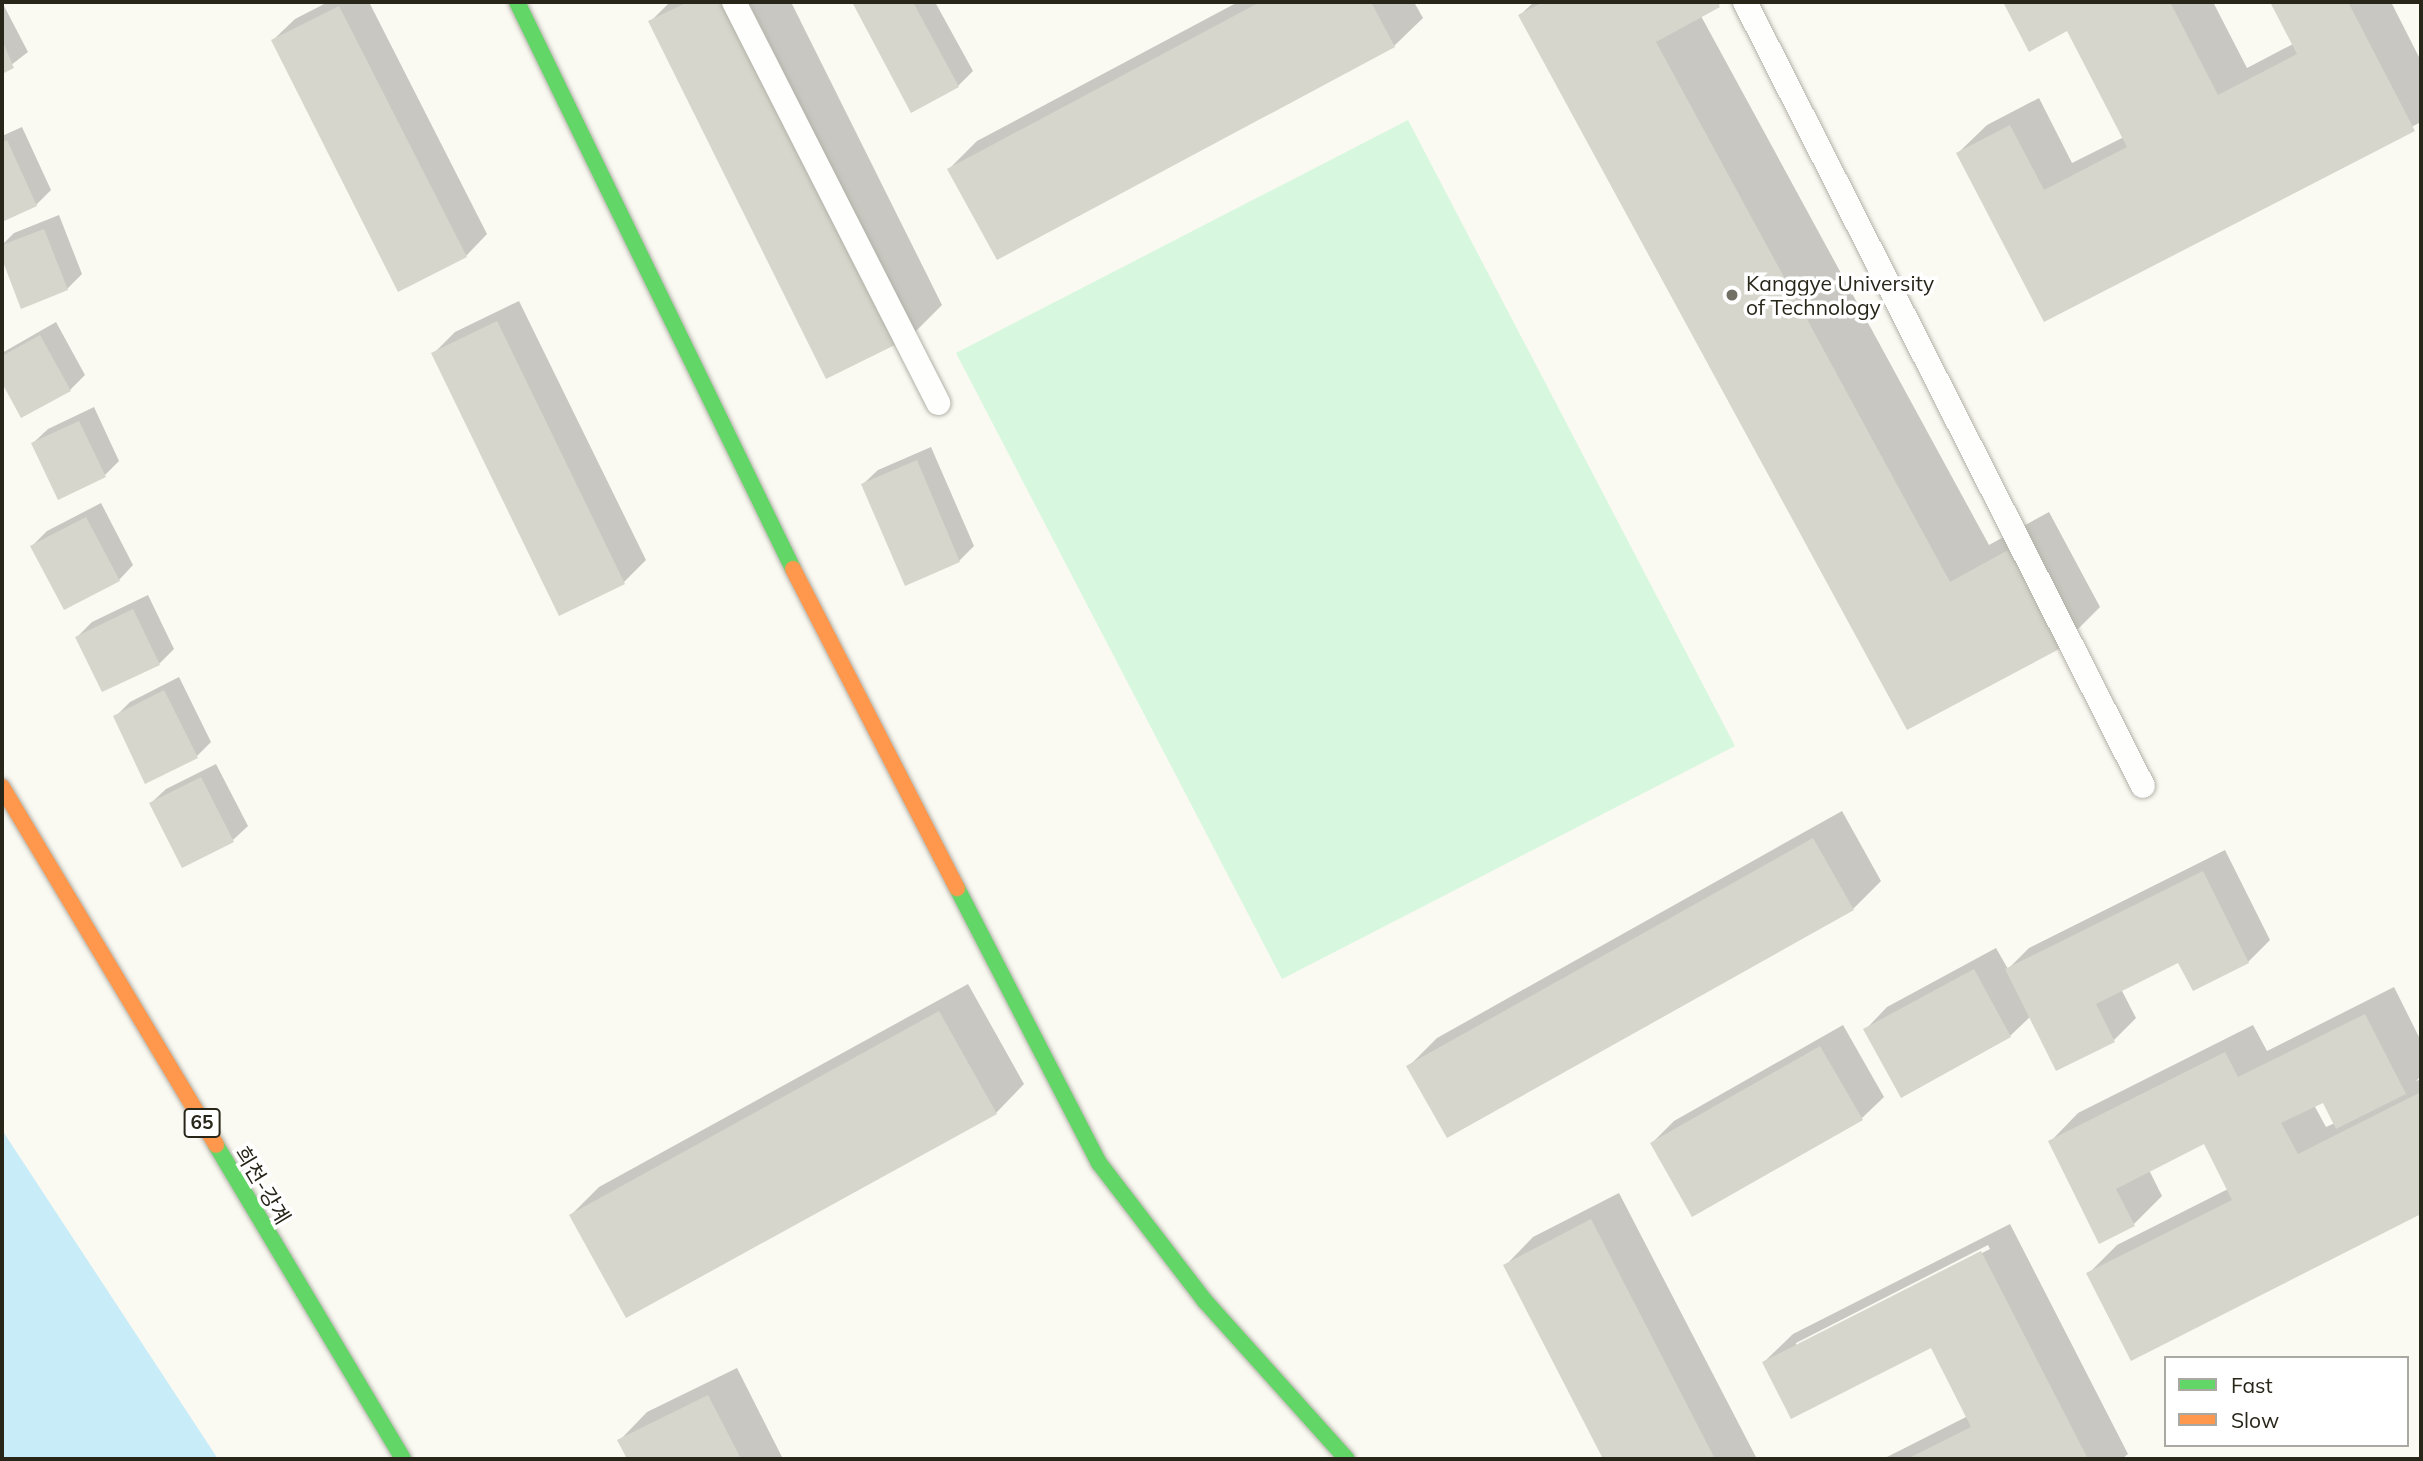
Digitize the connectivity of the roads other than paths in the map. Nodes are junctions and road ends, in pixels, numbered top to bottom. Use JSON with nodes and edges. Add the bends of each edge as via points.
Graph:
{"nodes":[{"id":1,"x":517,"y":2,"type":"edge"},
{"id":2,"x":734,"y":2,"type":"edge"},
{"id":3,"x":1745,"y":2,"type":"edge"},
{"id":4,"x":938,"y":403,"type":"dead end"},
{"id":5,"x":2143,"y":786,"type":"dead end"},
{"id":6,"x":2,"y":787,"type":"edge"},
{"id":7,"x":403,"y":1459,"type":"edge"},
{"id":8,"x":1347,"y":1459,"type":"edge"}],
"edges":[{"from":1,"to":8,"type":"main road","via":[[723,433],[1099,1163],[1205,1301]]},
{"from":2,"to":4,"type":"lane"},
{"from":3,"to":5,"type":"lane"},
{"from":6,"to":7,"type":"main road","name":"희천-강계","number":"65"}]}
